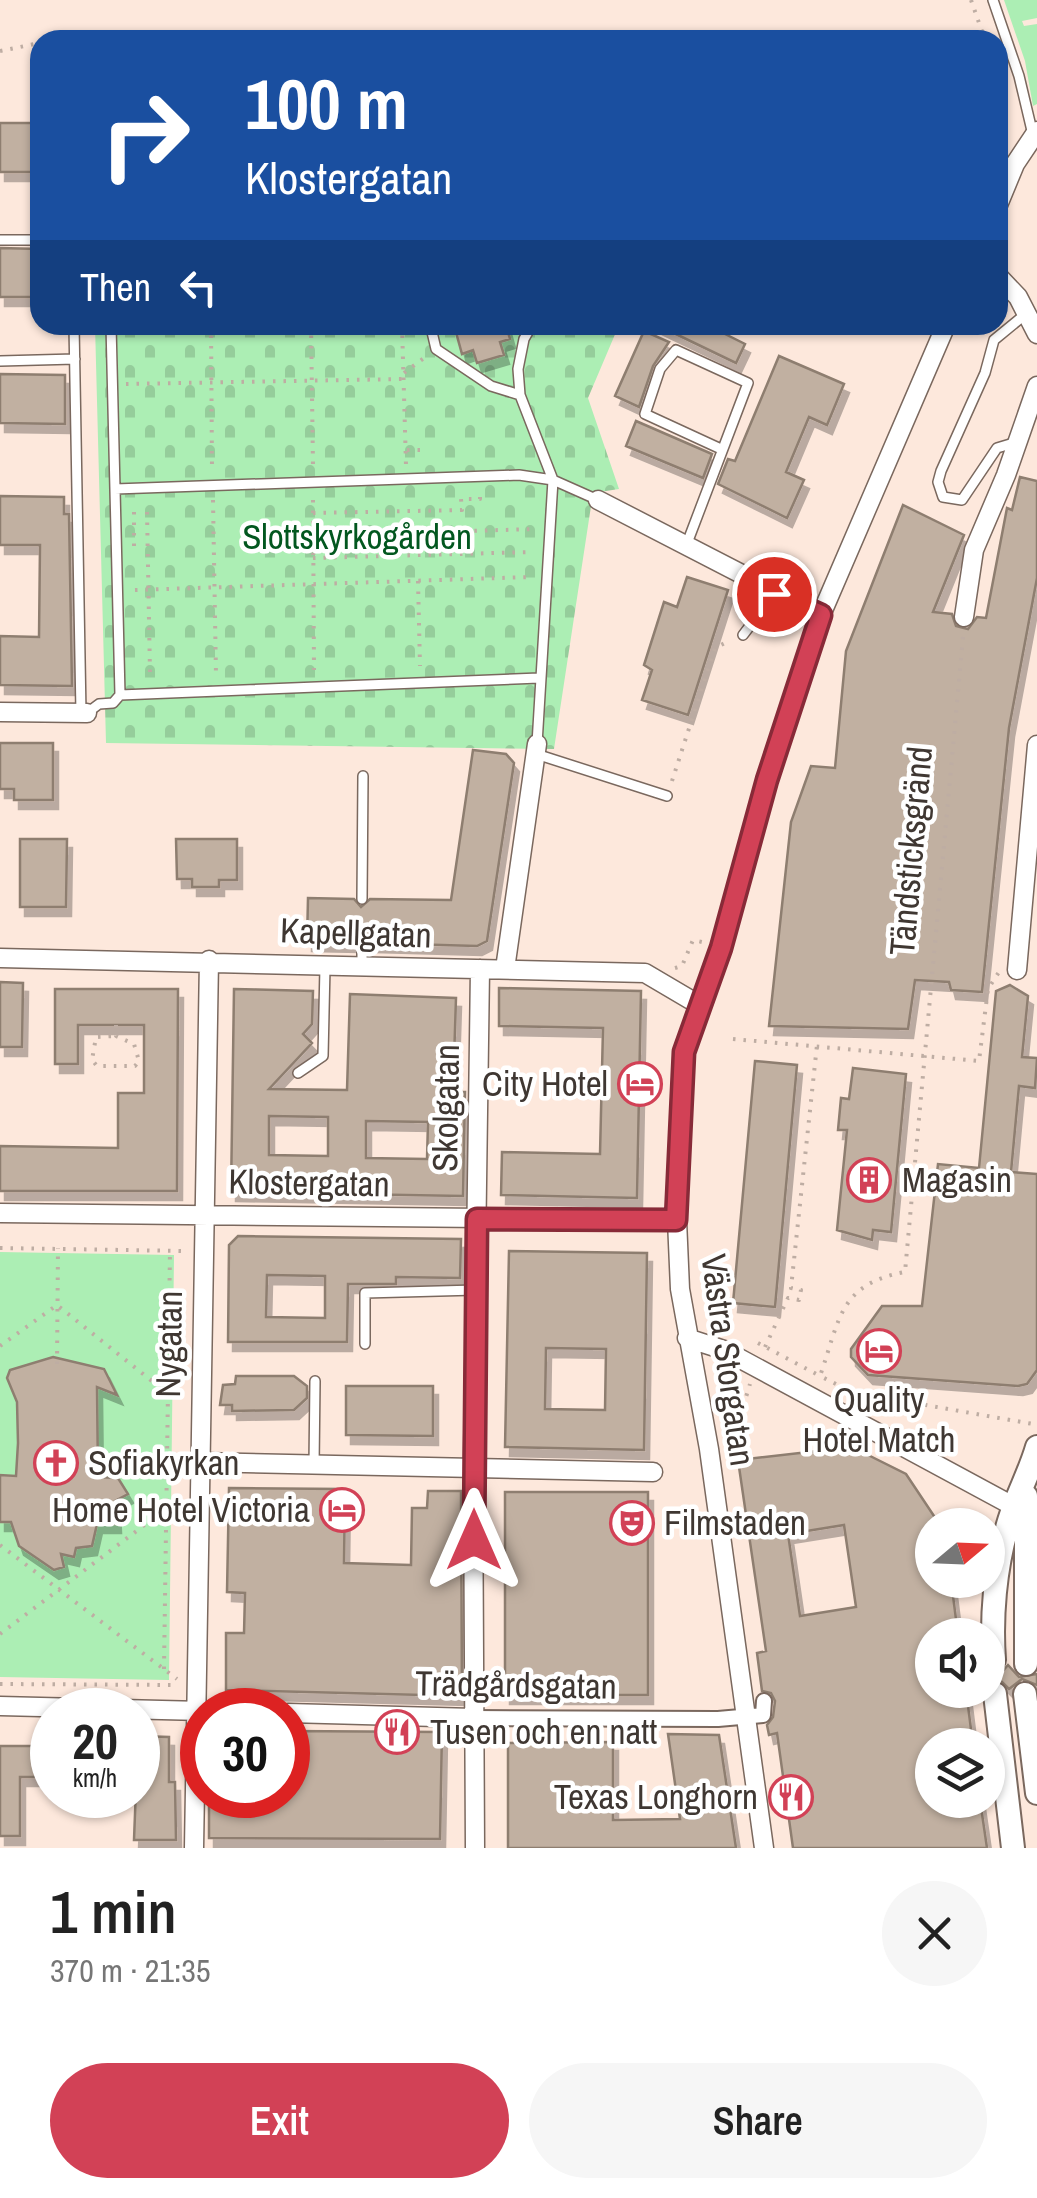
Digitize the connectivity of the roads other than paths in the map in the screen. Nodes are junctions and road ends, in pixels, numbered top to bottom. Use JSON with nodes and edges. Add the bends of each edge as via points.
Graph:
{"nodes":[{"id":1,"x":993,"y":0,"type":"edge"},
{"id":2,"x":1003,"y":30,"type":"edge"},
{"id":3,"x":1008,"y":44,"type":"edge"},
{"id":4,"x":1035,"y":133,"type":"edge"},
{"id":5,"x":1008,"y":186,"type":"edge"},
{"id":6,"x":0,"y":240,"type":"edge"},
{"id":7,"x":30,"y":240,"type":"edge"},
{"id":8,"x":1008,"y":288,"type":"edge"},
{"id":9,"x":1028,"y":312,"type":"junction"},
{"id":10,"x":1008,"y":328,"type":"edge"},
{"id":11,"x":1037,"y":334,"type":"edge"},
{"id":12,"x":74,"y":335,"type":"edge"},
{"id":13,"x":111,"y":335,"type":"edge"},
{"id":14,"x":433,"y":335,"type":"edge"},
{"id":15,"x":529,"y":335,"type":"edge"},
{"id":16,"x":942,"y":335,"type":"edge"},
{"id":17,"x":1000,"y":335,"type":"edge"},
{"id":18,"x":75,"y":360,"type":"junction"},
{"id":19,"x":0,"y":361,"type":"edge"},
{"id":20,"x":1037,"y":386,"type":"edge"},
{"id":21,"x":520,"y":395,"type":"junction"},
{"id":22,"x":1018,"y":442,"type":"junction"},
{"id":23,"x":722,"y":449,"type":"junction"},
{"id":24,"x":553,"y":480,"type":"junction"},
{"id":25,"x":114,"y":489,"type":"junction"},
{"id":26,"x":598,"y":500,"type":"joint"},
{"id":27,"x":686,"y":546,"type":"junction"},
{"id":28,"x":774,"y":594,"type":"junction"},
{"id":29,"x":821,"y":615,"type":"junction"},
{"id":30,"x":964,"y":617,"type":"road end"},
{"id":31,"x":743,"y":636,"type":"road end"},
{"id":32,"x":539,"y":678,"type":"junction"},
{"id":33,"x":120,"y":695,"type":"junction"},
{"id":34,"x":0,"y":712,"type":"edge"},
{"id":35,"x":84,"y":713,"type":"junction"},
{"id":36,"x":1037,"y":745,"type":"edge"},
{"id":37,"x":536,"y":749,"type":"junction"},
{"id":38,"x":363,"y":776,"type":"dead end"},
{"id":39,"x":667,"y":796,"type":"road end"},
{"id":40,"x":362,"y":899,"type":"dead end"},
{"id":41,"x":362,"y":943,"type":"dead end"},
{"id":42,"x":0,"y":958,"type":"edge"},
{"id":43,"x":208,"y":960,"type":"junction"},
{"id":44,"x":325,"y":964,"type":"junction"},
{"id":45,"x":362,"y":965,"type":"junction"},
{"id":46,"x":506,"y":969,"type":"junction"},
{"id":47,"x":480,"y":970,"type":"junction"},
{"id":48,"x":1017,"y":970,"type":"road end"},
{"id":49,"x":701,"y":1006,"type":"junction"},
{"id":50,"x":298,"y":1074,"type":"dead end"},
{"id":51,"x":204,"y":1212,"type":"junction"},
{"id":52,"x":0,"y":1213,"type":"edge"},
{"id":53,"x":477,"y":1219,"type":"junction"},
{"id":54,"x":676,"y":1220,"type":"junction"},
{"id":55,"x":476,"y":1290,"type":"junction"},
{"id":56,"x":687,"y":1338,"type":"junction"},
{"id":57,"x":365,"y":1344,"type":"dead end"},
{"id":58,"x":315,"y":1381,"type":"dead end"},
{"id":59,"x":1036,"y":1436,"type":"edge"},
{"id":60,"x":200,"y":1462,"type":"junction"},
{"id":61,"x":314,"y":1465,"type":"junction"},
{"id":62,"x":474,"y":1469,"type":"junction"},
{"id":63,"x":653,"y":1472,"type":"dead end"},
{"id":64,"x":1022,"y":1505,"type":"junction"},
{"id":65,"x":996,"y":1618,"type":"edge"},
{"id":66,"x":1026,"y":1664,"type":"dead end"},
{"id":67,"x":199,"y":1688,"type":"edge"},
{"id":68,"x":1025,"y":1694,"type":"dead end"},
{"id":69,"x":764,"y":1701,"type":"dead end"},
{"id":70,"x":0,"y":1706,"type":"edge"},
{"id":71,"x":997,"y":1708,"type":"edge"},
{"id":72,"x":180,"y":1711,"type":"edge"},
{"id":73,"x":310,"y":1714,"type":"edge"},
{"id":74,"x":744,"y":1717,"type":"junction"},
{"id":75,"x":474,"y":1718,"type":"junction"},
{"id":76,"x":1037,"y":1793,"type":"edge"},
{"id":77,"x":195,"y":1818,"type":"edge"},
{"id":78,"x":194,"y":1848,"type":"edge"},
{"id":79,"x":475,"y":1848,"type":"edge"},
{"id":80,"x":764,"y":1848,"type":"edge"},
{"id":81,"x":1013,"y":1848,"type":"edge"}],
"edges":[{"from":1,"to":2,"type":"lane"},
{"from":3,"to":4,"type":"lane"},
{"from":4,"to":5,"type":"street"},
{"from":6,"to":7,"type":"lane"},
{"from":8,"to":9,"type":"street"},
{"from":9,"to":10,"type":"lane"},
{"from":9,"to":11,"type":"street"},
{"from":12,"to":18,"type":"lane"},
{"from":13,"to":25,"type":"lane"},
{"from":14,"to":21,"type":"lane","via":[[436,349],[491,386]]},
{"from":15,"to":21,"type":"lane","via":[[518,369]]},
{"from":16,"to":29,"type":"street","name":"Västra Storgatan"},
{"from":17,"to":22,"type":"lane","via":[[941,470],[943,498],[962,500],[997,448]]},
{"from":18,"to":19,"type":"lane"},
{"from":18,"to":35,"type":"lane"},
{"from":20,"to":22,"type":"street"},
{"from":21,"to":24,"type":"lane"},
{"from":22,"to":30,"type":"street","via":[[974,550]]},
{"from":23,"to":23,"type":"lane","via":[[748,383],[676,350],[660,368],[645,414]]},
{"from":23,"to":27,"type":"lane"},
{"from":24,"to":25,"type":"lane","via":[[480,476]]},
{"from":24,"to":26,"type":"lane"},
{"from":24,"to":32,"type":"lane"},
{"from":25,"to":33,"type":"lane"},
{"from":26,"to":27,"type":"street"},
{"from":27,"to":28,"type":"street"},
{"from":28,"to":29,"type":"street"},
{"from":28,"to":31,"type":"lane"},
{"from":29,"to":49,"type":"street","name":"Västra Storgatan"},
{"from":32,"to":33,"type":"lane"},
{"from":32,"to":37,"type":"lane"},
{"from":33,"to":35,"type":"lane"},
{"from":34,"to":35,"type":"street"},
{"from":36,"to":48,"type":"street"},
{"from":37,"to":39,"type":"lane"},
{"from":37,"to":46,"type":"street"},
{"from":38,"to":40,"type":"lane"},
{"from":41,"to":45,"type":"lane"},
{"from":42,"to":43,"type":"street","name":"Kapellgatan"},
{"from":43,"to":44,"type":"street","name":"Kapellgatan"},
{"from":43,"to":51,"type":"street","name":"Nygatan"},
{"from":44,"to":45,"type":"street","name":"Kapellgatan"},
{"from":44,"to":50,"type":"lane","via":[[322,1056]]},
{"from":45,"to":47,"type":"street","name":"Kapellgatan"},
{"from":46,"to":47,"type":"street","name":"Kapellgatan"},
{"from":46,"to":49,"type":"street","name":"Kapellgatan","via":[[645,973]]},
{"from":47,"to":53,"type":"street","name":"Skolgatan"},
{"from":49,"to":54,"type":"street","name":"Västra Storgatan","via":[[684,1052]]},
{"from":51,"to":52,"type":"street","name":"Klostergatan"},
{"from":51,"to":53,"type":"street","name":"Klostergatan"},
{"from":51,"to":60,"type":"street","name":"Nygatan"},
{"from":53,"to":54,"type":"street","name":"Klostergatan"},
{"from":53,"to":55,"type":"street","name":"Skolgatan"},
{"from":54,"to":56,"type":"street","name":"Västra Storgatan"},
{"from":55,"to":57,"type":"lane","via":[[365,1293]]},
{"from":55,"to":62,"type":"street","name":"Skolgatan"},
{"from":56,"to":64,"type":"street","via":[[724,1350]]},
{"from":56,"to":74,"type":"street","name":"Västra Storgatan","via":[[709,1449]]},
{"from":58,"to":61,"type":"lane"},
{"from":59,"to":64,"type":"street"},
{"from":60,"to":61,"type":"street"},
{"from":60,"to":67,"type":"street","name":"Nygatan"},
{"from":61,"to":62,"type":"street"},
{"from":62,"to":63,"type":"street"},
{"from":62,"to":75,"type":"street","name":"Skolgatan"},
{"from":64,"to":65,"type":"street","via":[[998,1571]]},
{"from":64,"to":66,"type":"street"},
{"from":68,"to":76,"type":"street"},
{"from":69,"to":74,"type":"street","via":[[763,1714]]},
{"from":70,"to":72,"type":"street"},
{"from":71,"to":81,"type":"street"},
{"from":73,"to":75,"type":"street","name":"Trädgårdsgatan"},
{"from":74,"to":75,"type":"street","name":"Trädgårdsgatan"},
{"from":74,"to":80,"type":"street","name":"Västra Storgatan"},
{"from":75,"to":79,"type":"street","name":"Skolgatan"},
{"from":77,"to":78,"type":"street","name":"Nygatan"}]}
